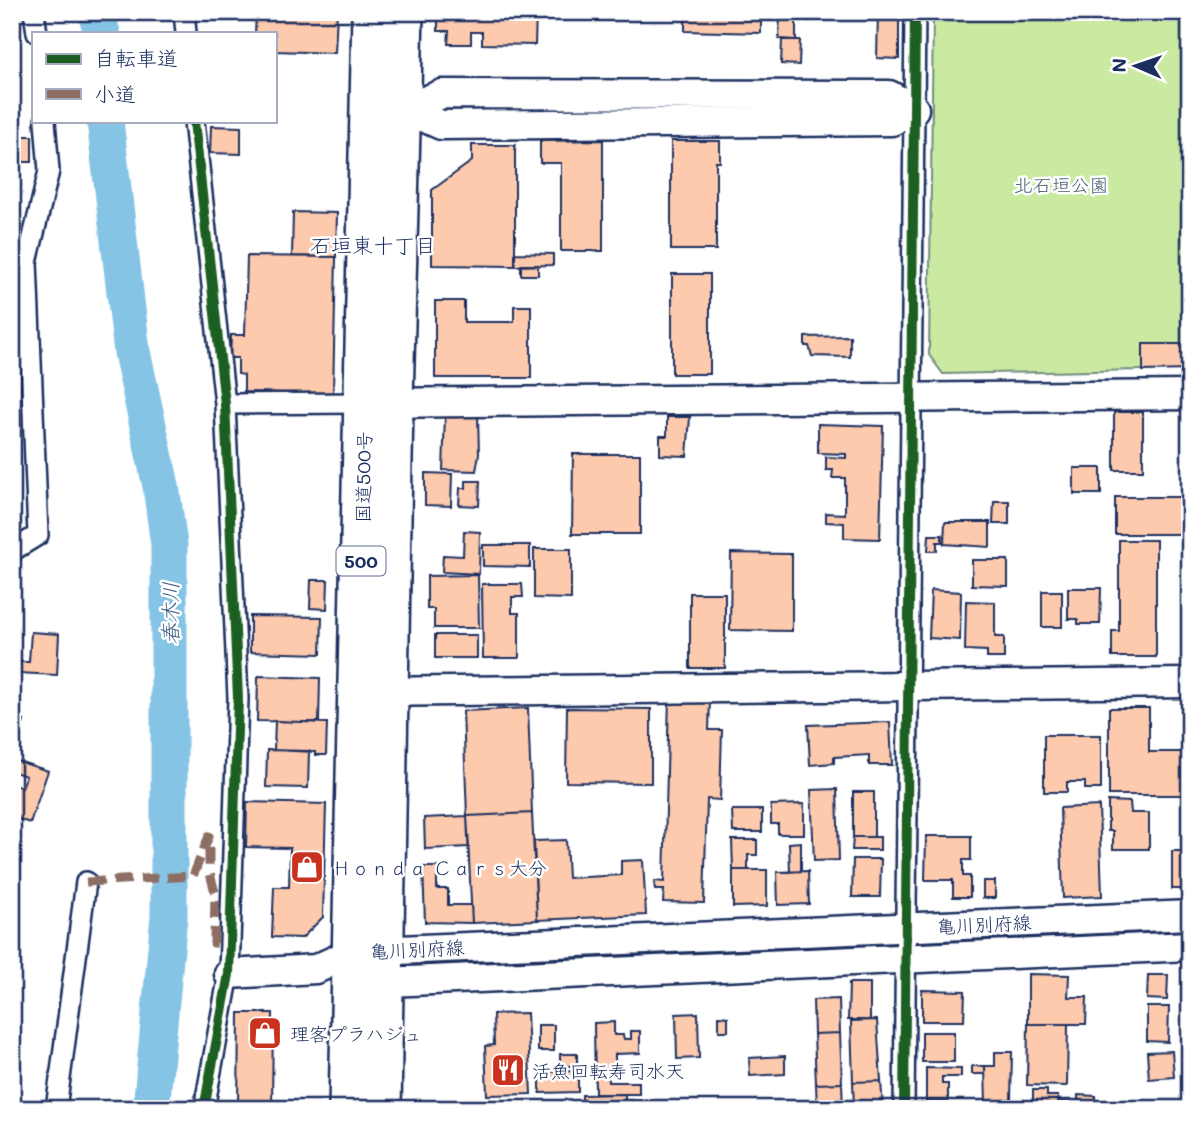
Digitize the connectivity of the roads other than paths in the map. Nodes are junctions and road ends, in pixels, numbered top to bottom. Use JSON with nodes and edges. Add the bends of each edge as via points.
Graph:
{"nodes":[{"id":1,"x":34,"y":12,"type":"edge"},
{"id":2,"x":184,"y":12,"type":"edge"},
{"id":3,"x":371,"y":12,"type":"edge"},
{"id":4,"x":404,"y":12,"type":"edge"},
{"id":5,"x":915,"y":12,"type":"edge"},
{"id":6,"x":37,"y":32,"type":"edge"},
{"id":7,"x":186,"y":32,"type":"edge"},
{"id":8,"x":369,"y":63,"type":"junction"},
{"id":9,"x":914,"y":109,"type":"junction"},
{"id":10,"x":402,"y":110,"type":"junction"},
{"id":11,"x":45,"y":122,"type":"edge"},
{"id":12,"x":194,"y":122,"type":"edge"},
{"id":13,"x":368,"y":205,"type":"junction"},
{"id":14,"x":1190,"y":395,"type":"edge"},
{"id":15,"x":911,"y":397,"type":"junction"},
{"id":16,"x":379,"y":403,"type":"junction"},
{"id":17,"x":225,"y":404,"type":"junction"},
{"id":18,"x":12,"y":551,"type":"edge"},
{"id":19,"x":1190,"y":683,"type":"edge"},
{"id":20,"x":908,"y":686,"type":"junction"},
{"id":21,"x":374,"y":692,"type":"junction"},
{"id":22,"x":86,"y":882,"type":"dead end"},
{"id":23,"x":1190,"y":915,"type":"edge"},
{"id":24,"x":906,"y":927,"type":"junction"},
{"id":25,"x":1190,"y":946,"type":"edge"},
{"id":26,"x":906,"y":959,"type":"junction"},
{"id":27,"x":368,"y":967,"type":"junction"},
{"id":28,"x":229,"y":974,"type":"junction"},
{"id":29,"x":56,"y":1109,"type":"edge"},
{"id":30,"x":204,"y":1109,"type":"edge"},
{"id":31,"x":348,"y":1109,"type":"edge"},
{"id":32,"x":382,"y":1109,"type":"edge"},
{"id":33,"x":905,"y":1109,"type":"edge"}],
"edges":[{"from":1,"to":6,"type":"street"},
{"from":2,"to":7,"type":"street"},
{"from":3,"to":8,"type":"highway","name":"国道500号","number":"500"},
{"from":4,"to":10,"type":"highway","name":"国道500号","number":"500"},
{"from":5,"to":9,"type":"street"},
{"from":8,"to":10,"type":"street","via":[[378,87]]},
{"from":8,"to":13,"type":"highway","name":"国道500号","number":"500"},
{"from":9,"to":10,"type":"street","via":[[889,95],[442,94]]},
{"from":9,"to":15,"type":"street"},
{"from":10,"to":13,"type":"street","via":[[388,126]]},
{"from":10,"to":16,"type":"highway","name":"国道500号","number":"500"},
{"from":11,"to":18,"type":"street","via":[[49,171],[27,261],[38,535]]},
{"from":12,"to":17,"type":"street"},
{"from":13,"to":16,"type":"highway","name":"国道500号","number":"500"},
{"from":14,"to":15,"type":"street"},
{"from":15,"to":16,"type":"street"},
{"from":15,"to":20,"type":"street"},
{"from":16,"to":17,"type":"street"},
{"from":16,"to":21,"type":"highway","name":"国道500号","number":"500"},
{"from":17,"to":28,"type":"street","via":[[237,698]]},
{"from":19,"to":20,"type":"street"},
{"from":20,"to":21,"type":"street"},
{"from":20,"to":24,"type":"street"},
{"from":21,"to":27,"type":"highway","name":"国道500号","number":"500"},
{"from":22,"to":29,"type":"street"},
{"from":23,"to":24,"type":"street","name":"亀川別府線"},
{"from":24,"to":26,"type":"street"},
{"from":24,"to":27,"type":"street","name":"亀川別府線"},
{"from":25,"to":26,"type":"street","name":"亀川別府線"},
{"from":26,"to":27,"type":"street","name":"亀川別府線"},
{"from":26,"to":33,"type":"street"},
{"from":27,"to":28,"type":"street","name":"亀川別府線"},
{"from":27,"to":31,"type":"highway","name":"国道500号","number":"500"},
{"from":27,"to":32,"type":"highway","name":"国道500号","number":"500"},
{"from":28,"to":30,"type":"street"}]}
